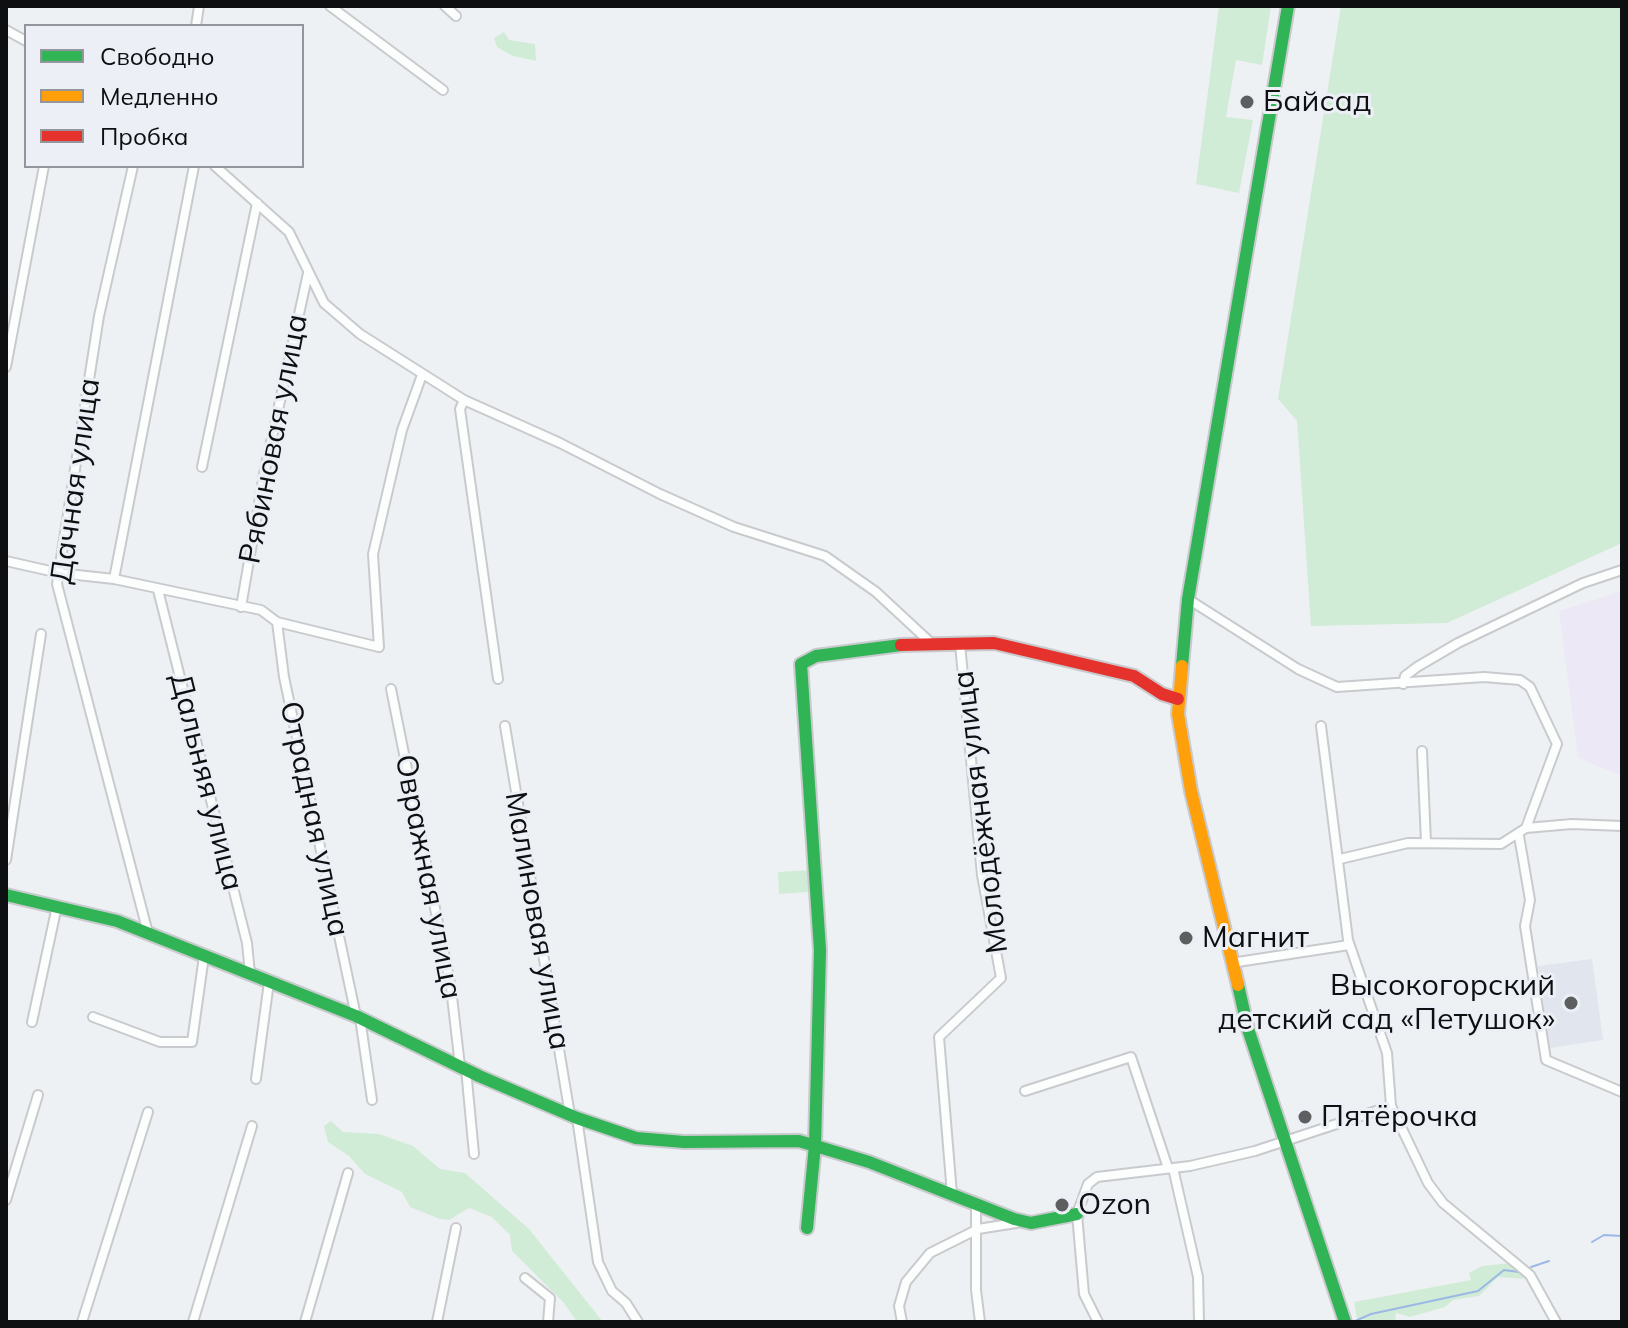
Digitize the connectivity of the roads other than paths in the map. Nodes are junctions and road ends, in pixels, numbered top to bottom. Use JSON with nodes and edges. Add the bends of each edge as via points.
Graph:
{"nodes":[{"id":1,"x":330,"y":6,"type":"edge"},
{"id":2,"x":445,"y":6,"type":"edge"},
{"id":3,"x":1288,"y":6,"type":"edge"},
{"id":4,"x":456,"y":16,"type":"dead end"},
{"id":5,"x":6,"y":30,"type":"edge"},
{"id":6,"x":24,"y":40,"type":"edge"},
{"id":7,"x":443,"y":90,"type":"dead end"},
{"id":8,"x":44,"y":168,"type":"edge"},
{"id":9,"x":133,"y":168,"type":"edge"},
{"id":10,"x":194,"y":168,"type":"edge"},
{"id":11,"x":217,"y":168,"type":"edge"},
{"id":12,"x":257,"y":203,"type":"junction"},
{"id":13,"x":308,"y":272,"type":"junction"},
{"id":14,"x":6,"y":367,"type":"edge"},
{"id":15,"x":422,"y":375,"type":"junction"},
{"id":16,"x":464,"y":400,"type":"junction"},
{"id":17,"x":202,"y":467,"type":"dead end"},
{"id":18,"x":6,"y":561,"type":"edge"},
{"id":19,"x":1622,"y":570,"type":"edge"},
{"id":20,"x":59,"y":573,"type":"junction"},
{"id":21,"x":114,"y":579,"type":"junction"},
{"id":22,"x":158,"y":590,"type":"junction"},
{"id":23,"x":1188,"y":599,"type":"junction"},
{"id":24,"x":241,"y":607,"type":"junction"},
{"id":25,"x":277,"y":622,"type":"junction"},
{"id":26,"x":41,"y":634,"type":"dead end"},
{"id":27,"x":931,"y":643,"type":"junction"},
{"id":28,"x":960,"y":644,"type":"junction"},
{"id":29,"x":498,"y":679,"type":"dead end"},
{"id":30,"x":1403,"y":684,"type":"junction"},
{"id":31,"x":391,"y":689,"type":"dead end"},
{"id":32,"x":1178,"y":699,"type":"junction"},
{"id":33,"x":505,"y":726,"type":"dead end"},
{"id":34,"x":1321,"y":726,"type":"dead end"},
{"id":35,"x":1422,"y":751,"type":"dead end"},
{"id":36,"x":1622,"y":826,"type":"edge"},
{"id":37,"x":1523,"y":832,"type":"junction"},
{"id":38,"x":1426,"y":842,"type":"junction"},
{"id":39,"x":1340,"y":859,"type":"junction"},
{"id":40,"x":6,"y":860,"type":"edge"},
{"id":41,"x":6,"y":895,"type":"edge"},
{"id":42,"x":57,"y":906,"type":"junction"},
{"id":43,"x":148,"y":933,"type":"junction"},
{"id":44,"x":1349,"y":945,"type":"junction"},
{"id":45,"x":204,"y":956,"type":"junction"},
{"id":46,"x":1231,"y":963,"type":"junction"},
{"id":47,"x":250,"y":974,"type":"junction"},
{"id":48,"x":269,"y":982,"type":"junction"},
{"id":49,"x":93,"y":1017,"type":"dead end"},
{"id":50,"x":358,"y":1017,"type":"junction"},
{"id":51,"x":32,"y":1022,"type":"dead end"},
{"id":52,"x":463,"y":1068,"type":"junction"},
{"id":53,"x":256,"y":1079,"type":"dead end"},
{"id":54,"x":1025,"y":1091,"type":"dead end"},
{"id":55,"x":1622,"y":1092,"type":"edge"},
{"id":56,"x":38,"y":1095,"type":"dead end"},
{"id":57,"x":372,"y":1100,"type":"dead end"},
{"id":58,"x":1391,"y":1106,"type":"junction"},
{"id":59,"x":148,"y":1112,"type":"dead end"},
{"id":60,"x":574,"y":1117,"type":"junction"},
{"id":61,"x":252,"y":1126,"type":"dead end"},
{"id":62,"x":1282,"y":1140,"type":"junction"},
{"id":63,"x":815,"y":1145,"type":"junction"},
{"id":64,"x":474,"y":1154,"type":"dead end"},
{"id":65,"x":1170,"y":1168,"type":"junction"},
{"id":66,"x":348,"y":1173,"type":"dead end"},
{"id":67,"x":952,"y":1194,"type":"junction"},
{"id":68,"x":6,"y":1200,"type":"edge"},
{"id":69,"x":976,"y":1204,"type":"junction"},
{"id":70,"x":1077,"y":1214,"type":"junction"},
{"id":71,"x":1031,"y":1223,"type":"junction"},
{"id":72,"x":456,"y":1228,"type":"dead end"},
{"id":73,"x":807,"y":1228,"type":"dead end"},
{"id":74,"x":978,"y":1229,"type":"junction"},
{"id":75,"x":525,"y":1278,"type":"dead end"},
{"id":76,"x":82,"y":1322,"type":"edge"},
{"id":77,"x":193,"y":1322,"type":"edge"},
{"id":78,"x":305,"y":1322,"type":"edge"},
{"id":79,"x":437,"y":1322,"type":"edge"},
{"id":80,"x":548,"y":1322,"type":"edge"},
{"id":81,"x":638,"y":1322,"type":"edge"},
{"id":82,"x":902,"y":1322,"type":"edge"},
{"id":83,"x":980,"y":1322,"type":"edge"},
{"id":84,"x":1098,"y":1322,"type":"edge"},
{"id":85,"x":1199,"y":1322,"type":"edge"},
{"id":86,"x":1345,"y":1322,"type":"edge"},
{"id":87,"x":1556,"y":1322,"type":"edge"}],
"edges":[{"from":1,"to":7,"type":"street"},
{"from":2,"to":4,"type":"street"},
{"from":3,"to":23,"type":"street"},
{"from":5,"to":6,"type":"street"},
{"from":8,"to":14,"type":"street"},
{"from":9,"to":20,"type":"street","name":"Дачная улица","via":[[99,316]]},
{"from":10,"to":21,"type":"street","name":"Дачная улица"},
{"from":11,"to":12,"type":"street"},
{"from":12,"to":13,"type":"street","via":[[289,232]]},
{"from":12,"to":17,"type":"street"},
{"from":13,"to":15,"type":"street","via":[[324,303],[341,321]]},
{"from":13,"to":24,"type":"street","name":"Рябиновая улица"},
{"from":15,"to":16,"type":"street"},
{"from":15,"to":25,"type":"street","via":[[402,430],[373,554],[379,647]]},
{"from":16,"to":27,"type":"street","via":[[710,518],[825,556],[876,592]]},
{"from":16,"to":29,"type":"street","via":[[460,409]]},
{"from":18,"to":20,"type":"street"},
{"from":19,"to":30,"type":"street","via":[[1458,643],[1417,667]]},
{"from":20,"to":21,"type":"street"},
{"from":20,"to":43,"type":"street","name":"Дачная улица","via":[[61,609]]},
{"from":21,"to":22,"type":"street"},
{"from":22,"to":24,"type":"street"},
{"from":22,"to":47,"type":"street","name":"Дальняя улица","via":[[247,943]]},
{"from":23,"to":30,"type":"street","via":[[1322,682],[1351,688]]},
{"from":23,"to":32,"type":"street"},
{"from":24,"to":25,"type":"street","via":[[261,610]]},
{"from":25,"to":50,"type":"street","name":"Отрадная улица","via":[[284,677]]},
{"from":26,"to":40,"type":"street"},
{"from":27,"to":28,"type":"street"},
{"from":27,"to":63,"type":"street","via":[[853,649],[801,664],[820,950]]},
{"from":28,"to":32,"type":"street","via":[[994,643],[1134,676]]},
{"from":28,"to":67,"type":"street","name":"Молодёжная улица","via":[[982,875],[1001,978],[939,1037]]},
{"from":30,"to":37,"type":"street","via":[[1484,677],[1520,680],[1530,687],[1557,744]]},
{"from":31,"to":52,"type":"street","name":"Овражная улица"},
{"from":32,"to":46,"type":"street","via":[[1186,767]]},
{"from":33,"to":60,"type":"street","name":"Малиновая улица"},
{"from":34,"to":39,"type":"street"},
{"from":35,"to":38,"type":"street"},
{"from":36,"to":37,"type":"street","via":[[1572,824]]},
{"from":37,"to":38,"type":"street","via":[[1501,844]]},
{"from":37,"to":55,"type":"street","via":[[1530,900],[1525,926],[1546,1060]]},
{"from":38,"to":39,"type":"street"},
{"from":39,"to":44,"type":"street"},
{"from":41,"to":42,"type":"street"},
{"from":42,"to":43,"type":"street"},
{"from":42,"to":51,"type":"street"},
{"from":43,"to":45,"type":"street"},
{"from":44,"to":46,"type":"street"},
{"from":44,"to":58,"type":"street","via":[[1387,1053]]},
{"from":45,"to":47,"type":"street"},
{"from":45,"to":49,"type":"street","via":[[192,1042],[160,1042]]},
{"from":46,"to":62,"type":"street"},
{"from":47,"to":48,"type":"street"},
{"from":48,"to":50,"type":"street"},
{"from":48,"to":53,"type":"street"},
{"from":50,"to":52,"type":"street"},
{"from":50,"to":57,"type":"street","name":"Отрадная улица"},
{"from":52,"to":60,"type":"street"},
{"from":52,"to":64,"type":"street","name":"Овражная улица"},
{"from":54,"to":65,"type":"street","via":[[1131,1057]]},
{"from":56,"to":68,"type":"street"},
{"from":58,"to":62,"type":"street"},
{"from":58,"to":87,"type":"street","via":[[1443,1203],[1530,1275]]},
{"from":59,"to":76,"type":"street"},
{"from":60,"to":63,"type":"street","via":[[636,1138],[782,1139]]},
{"from":60,"to":81,"type":"street","name":"Малиновая улица","via":[[598,1262],[612,1291]]},
{"from":61,"to":77,"type":"street"},
{"from":62,"to":65,"type":"street","via":[[1255,1151]]},
{"from":62,"to":86,"type":"street"},
{"from":63,"to":67,"type":"street"},
{"from":63,"to":73,"type":"street"},
{"from":65,"to":70,"type":"street","via":[[1097,1177],[1088,1184]]},
{"from":65,"to":85,"type":"street","via":[[1198,1277]]},
{"from":66,"to":78,"type":"street"},
{"from":67,"to":69,"type":"street"},
{"from":69,"to":71,"type":"street"},
{"from":69,"to":74,"type":"street"},
{"from":70,"to":71,"type":"street"},
{"from":70,"to":84,"type":"street","via":[[1084,1294]]},
{"from":71,"to":74,"type":"street"},
{"from":72,"to":79,"type":"street"},
{"from":74,"to":82,"type":"street","via":[[942,1244],[917,1266],[902,1294]]},
{"from":74,"to":83,"type":"street"},
{"from":75,"to":80,"type":"street","via":[[550,1298]]}]}
